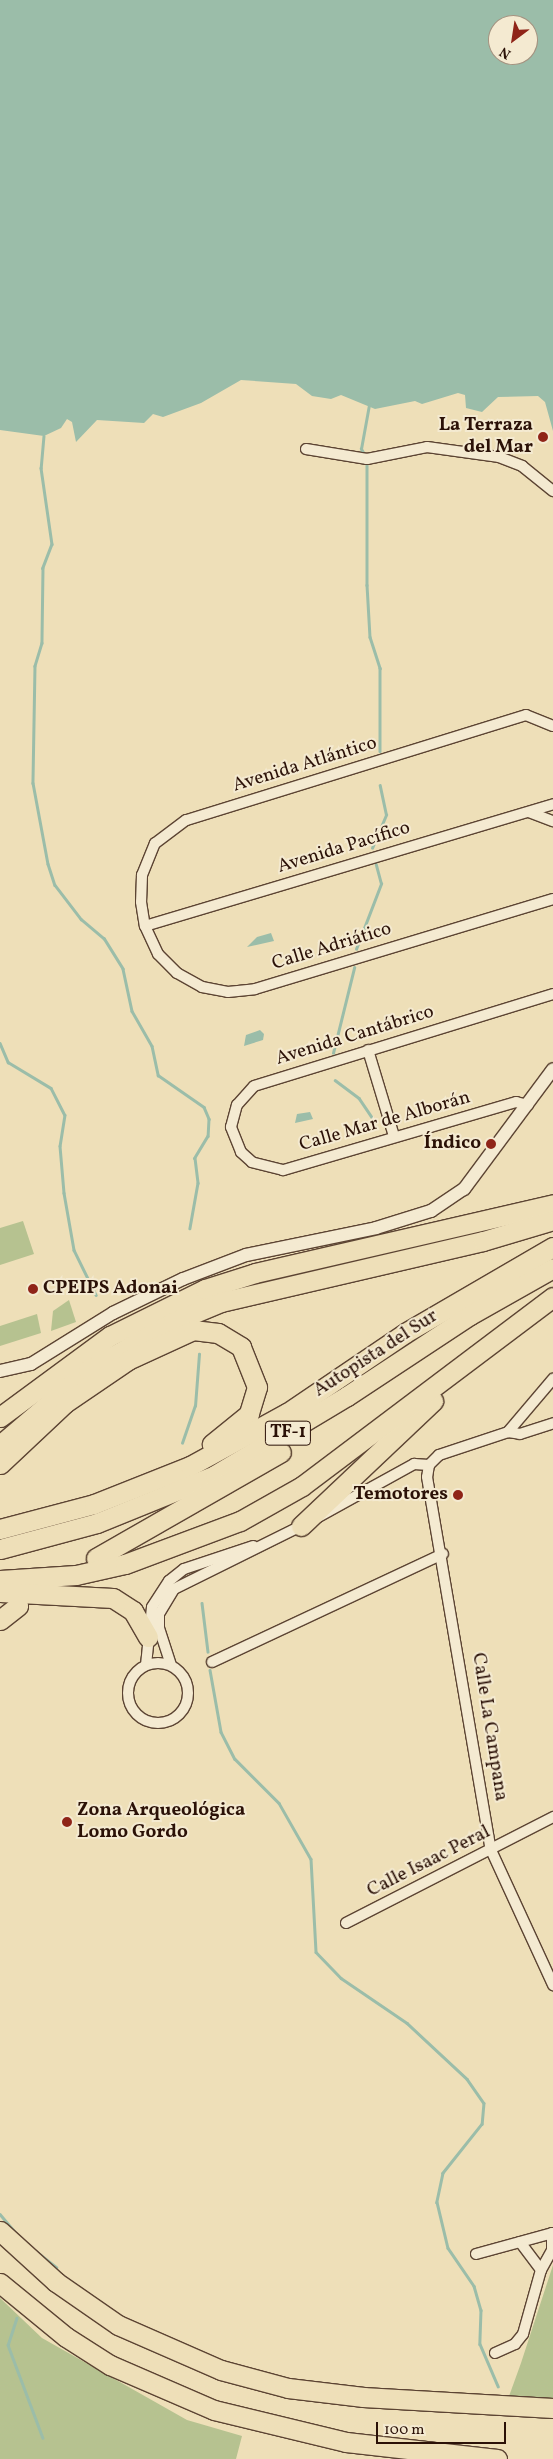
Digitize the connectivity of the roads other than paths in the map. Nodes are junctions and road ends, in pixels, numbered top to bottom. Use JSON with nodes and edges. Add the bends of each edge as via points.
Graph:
{"nodes":[{"id":1,"x":306,"y":449,"type":"dead end"},
{"id":2,"x":553,"y":491,"type":"edge"},
{"id":3,"x":553,"y":726,"type":"edge"},
{"id":4,"x":553,"y":805,"type":"edge"},
{"id":5,"x":529,"y":812,"type":"junction"},
{"id":6,"x":552,"y":821,"type":"edge"},
{"id":7,"x":553,"y":899,"type":"edge"},
{"id":8,"x":145,"y":926,"type":"junction"},
{"id":9,"x":553,"y":994,"type":"edge"},
{"id":10,"x":368,"y":1050,"type":"junction"},
{"id":11,"x":553,"y":1069,"type":"edge"},
{"id":12,"x":528,"y":1104,"type":"junction"},
{"id":13,"x":394,"y":1136,"type":"junction"},
{"id":14,"x":252,"y":1162,"type":"joint"},
{"id":15,"x":553,"y":1204,"type":"edge"},
{"id":16,"x":553,"y":1220,"type":"edge"},
{"id":17,"x":553,"y":1247,"type":"edge"},
{"id":18,"x":553,"y":1268,"type":"edge"},
{"id":19,"x":553,"y":1297,"type":"edge"},
{"id":20,"x":516,"y":1323,"type":"junction"},
{"id":21,"x":2,"y":1373,"type":"edge"},
{"id":22,"x":553,"y":1379,"type":"edge"},
{"id":23,"x":347,"y":1396,"type":"junction"},
{"id":24,"x":0,"y":1417,"type":"edge"},
{"id":25,"x":553,"y":1423,"type":"edge"},
{"id":26,"x":508,"y":1432,"type":"junction"},
{"id":27,"x":0,"y":1445,"type":"edge"},
{"id":28,"x":0,"y":1464,"type":"edge"},
{"id":29,"x":429,"y":1464,"type":"junction"},
{"id":30,"x":190,"y":1466,"type":"junction"},
{"id":31,"x":301,"y":1526,"type":"junction"},
{"id":32,"x":0,"y":1529,"type":"edge"},
{"id":33,"x":259,"y":1545,"type":"junction"},
{"id":34,"x":0,"y":1548,"type":"edge"},
{"id":35,"x":443,"y":1554,"type":"junction"},
{"id":36,"x":96,"y":1558,"type":"dead end"},
{"id":37,"x":0,"y":1580,"type":"edge"},
{"id":38,"x":0,"y":1592,"type":"edge"},
{"id":39,"x":18,"y":1606,"type":"dead end"},
{"id":40,"x":0,"y":1620,"type":"edge"},
{"id":41,"x":148,"y":1637,"type":"junction"},
{"id":42,"x":212,"y":1662,"type":"dead end"},
{"id":43,"x":146,"y":1665,"type":"junction"},
{"id":44,"x":171,"y":1665,"type":"junction"},
{"id":45,"x":553,"y":1817,"type":"edge"},
{"id":46,"x":491,"y":1850,"type":"junction"},
{"id":47,"x":346,"y":1924,"type":"dead end"},
{"id":48,"x":553,"y":1985,"type":"edge"},
{"id":49,"x":0,"y":2230,"type":"edge"},
{"id":50,"x":553,"y":2233,"type":"edge"},
{"id":51,"x":520,"y":2242,"type":"junction"},
{"id":52,"x":476,"y":2254,"type":"dead end"},
{"id":53,"x":541,"y":2270,"type":"junction"},
{"id":54,"x":0,"y":2283,"type":"edge"},
{"id":55,"x":495,"y":2353,"type":"dead end"},
{"id":56,"x":553,"y":2408,"type":"edge"},
{"id":57,"x":497,"y":2459,"type":"edge"}],
"edges":[{"from":1,"to":2,"type":"street","via":[[367,459],[427,447],[499,456],[522,466]]},
{"from":3,"to":8,"type":"street","name":"Avenida Atlántico","via":[[526,715],[186,820],[155,842],[142,875]]},
{"from":4,"to":5,"type":"street","name":"Avenida Pacífico"},
{"from":4,"to":6,"type":"street"},
{"from":5,"to":6,"type":"street"},
{"from":5,"to":8,"type":"street","name":"Avenida Pacífico"},
{"from":7,"to":8,"type":"street","name":"Calle Adriático","via":[[240,992],[202,987],[177,973],[158,954]]},
{"from":9,"to":10,"type":"street","name":"Avenida Cantábrico"},
{"from":10,"to":13,"type":"street"},
{"from":10,"to":14,"type":"street","name":"Avenida Cantábrico","via":[[254,1086],[244,1094],[232,1114],[231,1127],[241,1152]]},
{"from":11,"to":12,"type":"street"},
{"from":12,"to":13,"type":"street","name":"Calle Mar de Alborán","via":[[516,1102]]},
{"from":12,"to":21,"type":"street","via":[[464,1189],[431,1211],[376,1228],[246,1255],[182,1279],[114,1313],[31,1364]]},
{"from":13,"to":14,"type":"street","name":"Calle Mar de Alborán","via":[[282,1170]]},
{"from":15,"to":24,"type":"highway","via":[[255,1273],[205,1289],[110,1336]]},
{"from":16,"to":27,"type":"highway","via":[[483,1241],[221,1302],[173,1322],[88,1370]]},
{"from":17,"to":30,"type":"highway","name":"Autopista del Sur","number":"TF-1","via":[[413,1328],[288,1413]]},
{"from":18,"to":23,"type":"highway","name":"Autopista del Sur","number":"TF-1","via":[[470,1315]]},
{"from":19,"to":20,"type":"highway"},
{"from":20,"to":31,"type":"highway"},
{"from":20,"to":37,"type":"highway","via":[[302,1486],[240,1521],[125,1564],[76,1575]]},
{"from":22,"to":26,"type":"street"},
{"from":23,"to":34,"type":"highway","name":"Autopista del Sur","number":"TF-1","via":[[215,1475],[97,1523]]},
{"from":23,"to":36,"type":"highway","via":[[321,1424],[236,1482]]},
{"from":25,"to":26,"type":"street","via":[[520,1434]]},
{"from":26,"to":29,"type":"street","via":[[439,1455]]},
{"from":28,"to":30,"type":"highway","via":[[65,1403],[128,1360],[193,1330],[218,1333],[241,1347],[257,1387],[249,1414]]},
{"from":29,"to":31,"type":"street","via":[[414,1464]]},
{"from":29,"to":35,"type":"street","name":"Calle La Campana","via":[[426,1477]]},
{"from":30,"to":32,"type":"highway","name":"Autopista del Sur","number":"TF-1","via":[[94,1504]]},
{"from":31,"to":33,"type":"street"},
{"from":33,"to":41,"type":"street","via":[[184,1569],[169,1580],[152,1607]]},
{"from":33,"to":44,"type":"street","via":[[230,1563],[190,1578],[165,1601],[158,1629]]},
{"from":35,"to":42,"type":"street"},
{"from":35,"to":46,"type":"street","name":"Calle La Campana"},
{"from":38,"to":41,"type":"highway","via":[[113,1598],[133,1611]]},
{"from":39,"to":40,"type":"highway"},
{"from":41,"to":43,"type":"street"},
{"from":43,"to":44,"type":"street"},
{"from":43,"to":44,"type":"street","via":[[131,1679],[128,1699],[134,1711],[158,1724],[177,1716],[188,1700],[188,1686]]},
{"from":45,"to":46,"type":"street","name":"Calle Isaac Peral"},
{"from":46,"to":47,"type":"street","name":"Calle Isaac Peral"},
{"from":46,"to":48,"type":"street","name":"Calle La Campana"},
{"from":49,"to":56,"type":"highway","via":[[56,2282],[118,2325],[222,2370],[288,2388],[363,2397]]},
{"from":50,"to":51,"type":"street"},
{"from":50,"to":53,"type":"street","via":[[552,2250]]},
{"from":51,"to":52,"type":"street"},
{"from":51,"to":53,"type":"street"},
{"from":53,"to":55,"type":"street","via":[[523,2334],[515,2344]]},
{"from":54,"to":57,"type":"highway","via":[[66,2337],[110,2365],[214,2410],[346,2442]]}]}
